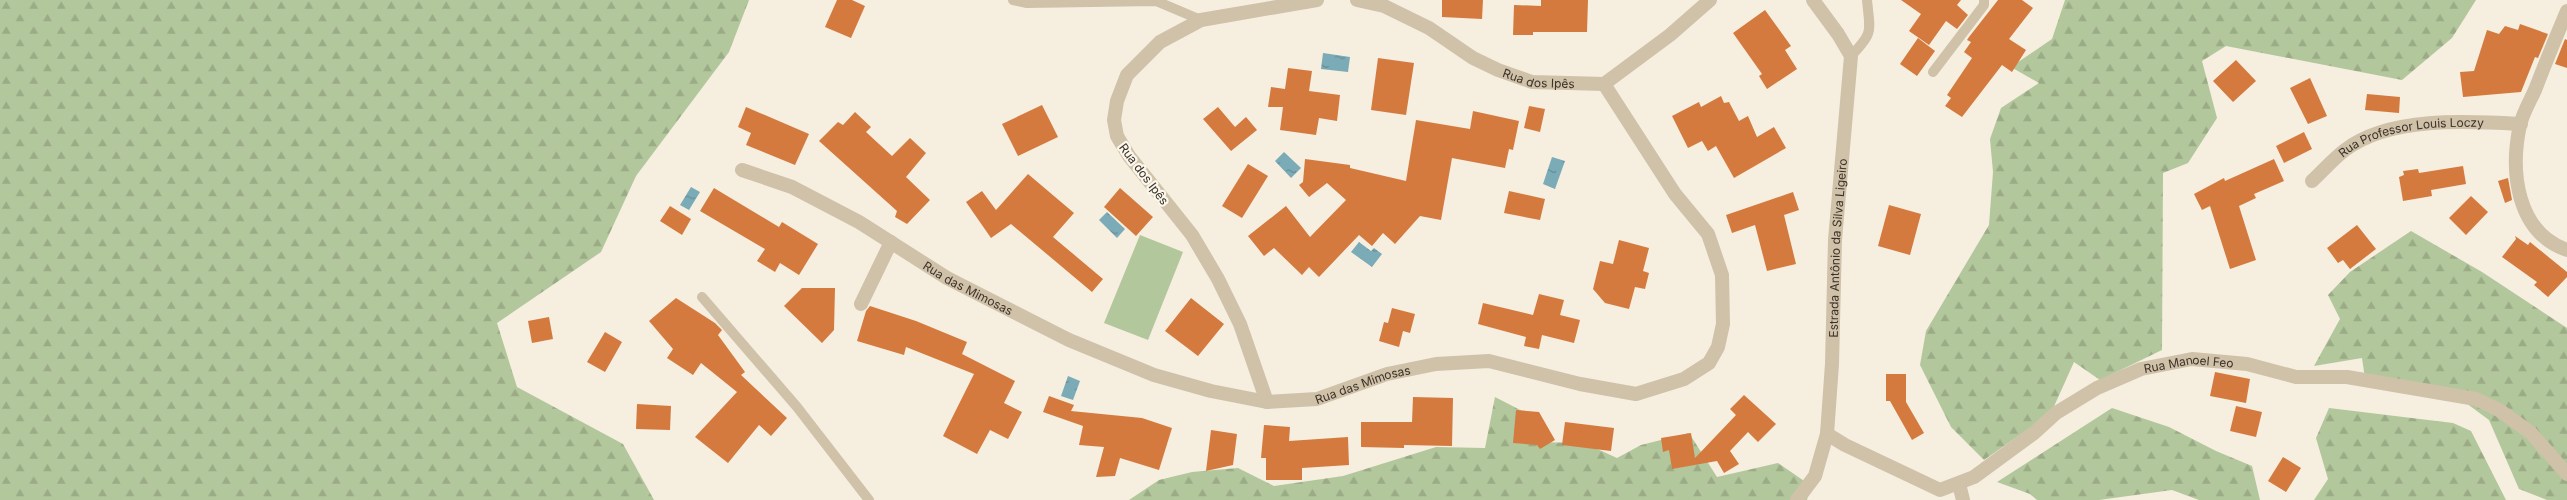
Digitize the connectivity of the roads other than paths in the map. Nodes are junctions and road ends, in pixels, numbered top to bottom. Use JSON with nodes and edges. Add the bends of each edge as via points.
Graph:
{"nodes":[{"id":1,"x":1013,"y":0,"type":"edge"},
{"id":2,"x":1317,"y":0,"type":"edge"},
{"id":3,"x":1356,"y":0,"type":"edge"},
{"id":4,"x":1710,"y":0,"type":"edge"},
{"id":5,"x":1813,"y":0,"type":"edge"},
{"id":6,"x":1867,"y":0,"type":"edge"},
{"id":7,"x":1984,"y":0,"type":"edge"},
{"id":8,"x":2567,"y":11,"type":"edge"},
{"id":9,"x":1201,"y":20,"type":"junction"},
{"id":10,"x":1851,"y":56,"type":"junction"},
{"id":11,"x":1933,"y":72,"type":"dead end"},
{"id":12,"x":1604,"y":84,"type":"junction"},
{"id":13,"x":2521,"y":124,"type":"junction"},
{"id":14,"x":742,"y":170,"type":"dead end"},
{"id":15,"x":2312,"y":181,"type":"dead end"},
{"id":16,"x":891,"y":242,"type":"junction"},
{"id":17,"x":2567,"y":250,"type":"edge"},
{"id":18,"x":702,"y":297,"type":"dead end"},
{"id":19,"x":861,"y":304,"type":"dead end"},
{"id":20,"x":1266,"y":402,"type":"junction"},
{"id":21,"x":1827,"y":434,"type":"junction"},
{"id":22,"x":2567,"y":474,"type":"edge"},
{"id":23,"x":1959,"y":484,"type":"junction"},
{"id":24,"x":1941,"y":495,"type":"edge"},
{"id":25,"x":869,"y":500,"type":"edge"},
{"id":26,"x":1797,"y":500,"type":"edge"},
{"id":27,"x":1963,"y":500,"type":"edge"}],
"edges":[{"from":1,"to":9,"type":"lane","via":[[1027,3],[1156,0]]},
{"from":2,"to":9,"type":"street","name":"Rua dos Ipês"},
{"from":3,"to":12,"type":"street","name":"Rua dos Ipês","via":[[1384,6],[1429,28],[1473,58],[1532,82]]},
{"from":4,"to":12,"type":"street","via":[[1670,35]]},
{"from":5,"to":10,"type":"street"},
{"from":6,"to":10,"type":"lane","via":[[1870,25],[1867,38]]},
{"from":7,"to":11,"type":"lane","via":[[1984,5]]},
{"from":8,"to":13,"type":"street"},
{"from":9,"to":20,"type":"street","name":"Rua dos Ipês","via":[[1160,42],[1127,75],[1114,120],[1117,136],[1192,236],[1218,279],[1240,324]]},
{"from":10,"to":21,"type":"street","name":"Estrada Antônio da Silva Ligeiro","via":[[1834,240]]},
{"from":12,"to":20,"type":"street","name":"Rua das Mimosas","via":[[1674,194],[1708,234],[1722,275],[1723,324],[1718,347],[1709,363],[1684,379],[1636,394],[1580,384],[1489,360],[1436,364],[1386,374],[1317,399]]},
{"from":13,"to":15,"type":"street","name":"Rua Professor Louis Loczy","via":[[2459,120],[2398,128],[2346,149]]},
{"from":13,"to":17,"type":"street","via":[[2515,158],[2523,208],[2530,222],[2544,236]]},
{"from":14,"to":16,"type":"street","name":"Rua das Mimosas","via":[[792,187]]},
{"from":16,"to":19,"type":"street"},
{"from":16,"to":20,"type":"street","name":"Rua das Mimosas","via":[[947,278],[1069,340],[1154,375]]},
{"from":18,"to":25,"type":"lane","via":[[797,407]]},
{"from":21,"to":24,"type":"street","name":"Rua Manoel Feo"},
{"from":21,"to":26,"type":"street","name":"Estrada Antônio da Silva Ligeiro","via":[[1815,476]]},
{"from":22,"to":23,"type":"street","name":"Rua Manoel Feo","via":[[2530,433],[2499,410],[2476,399],[2347,377],[2296,377],[2247,364],[2192,359],[2141,369],[2097,388],[2056,413],[1991,466]]},
{"from":23,"to":24,"type":"street","name":"Rua Manoel Feo"},
{"from":23,"to":27,"type":"street"}]}
